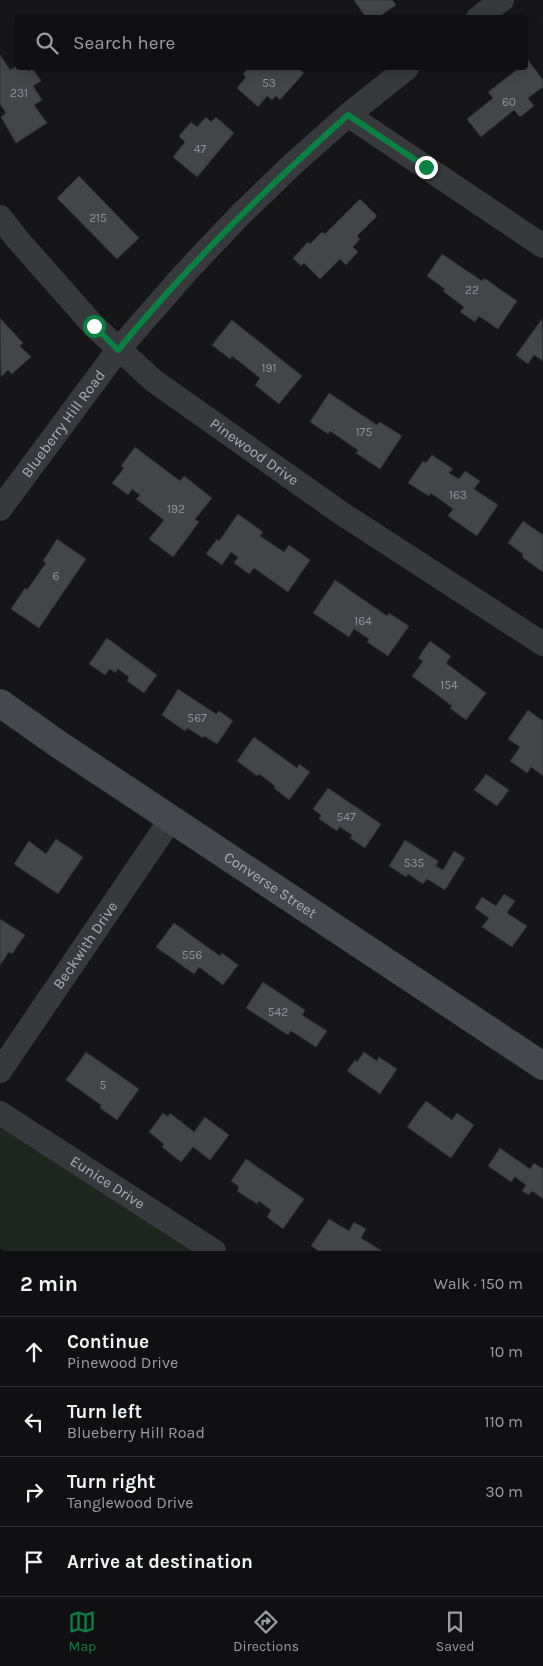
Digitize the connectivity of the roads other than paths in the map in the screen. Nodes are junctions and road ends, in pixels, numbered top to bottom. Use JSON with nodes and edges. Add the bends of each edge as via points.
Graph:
{"nodes":[{"id":1,"x":502,"y":0,"type":"edge"},
{"id":2,"x":482,"y":15,"type":"edge"},
{"id":3,"x":404,"y":70,"type":"edge"},
{"id":4,"x":348,"y":115,"type":"junction"},
{"id":5,"x":0,"y":217,"type":"edge"},
{"id":6,"x":543,"y":246,"type":"edge"},
{"id":7,"x":118,"y":350,"type":"junction"},
{"id":8,"x":0,"y":509,"type":"edge"},
{"id":9,"x":543,"y":644,"type":"edge"},
{"id":10,"x":0,"y":703,"type":"edge"},
{"id":11,"x":171,"y":819,"type":"junction"},
{"id":12,"x":543,"y":1066,"type":"edge"},
{"id":13,"x":0,"y":1071,"type":"edge"},
{"id":14,"x":0,"y":1113,"type":"edge"},
{"id":15,"x":214,"y":1251,"type":"edge"}],
"edges":[{"from":1,"to":2,"type":"street"},
{"from":3,"to":4,"type":"street","name":"Blueberry Hill Road"},
{"from":4,"to":6,"type":"street"},
{"from":4,"to":7,"type":"street","name":"Blueberry Hill Road","via":[[240,216]]},
{"from":5,"to":7,"type":"street","name":"Pinewood Drive","via":[[70,301]]},
{"from":7,"to":8,"type":"street","name":"Blueberry Hill Road"},
{"from":7,"to":9,"type":"street","name":"Pinewood Drive","via":[[184,403],[341,513]]},
{"from":10,"to":11,"type":"main road","name":"Converse Street"},
{"from":11,"to":12,"type":"main road","name":"Converse Street"},
{"from":11,"to":13,"type":"street","name":"Beckwith Drive"},
{"from":14,"to":15,"type":"street","name":"Eunice Drive"}]}
